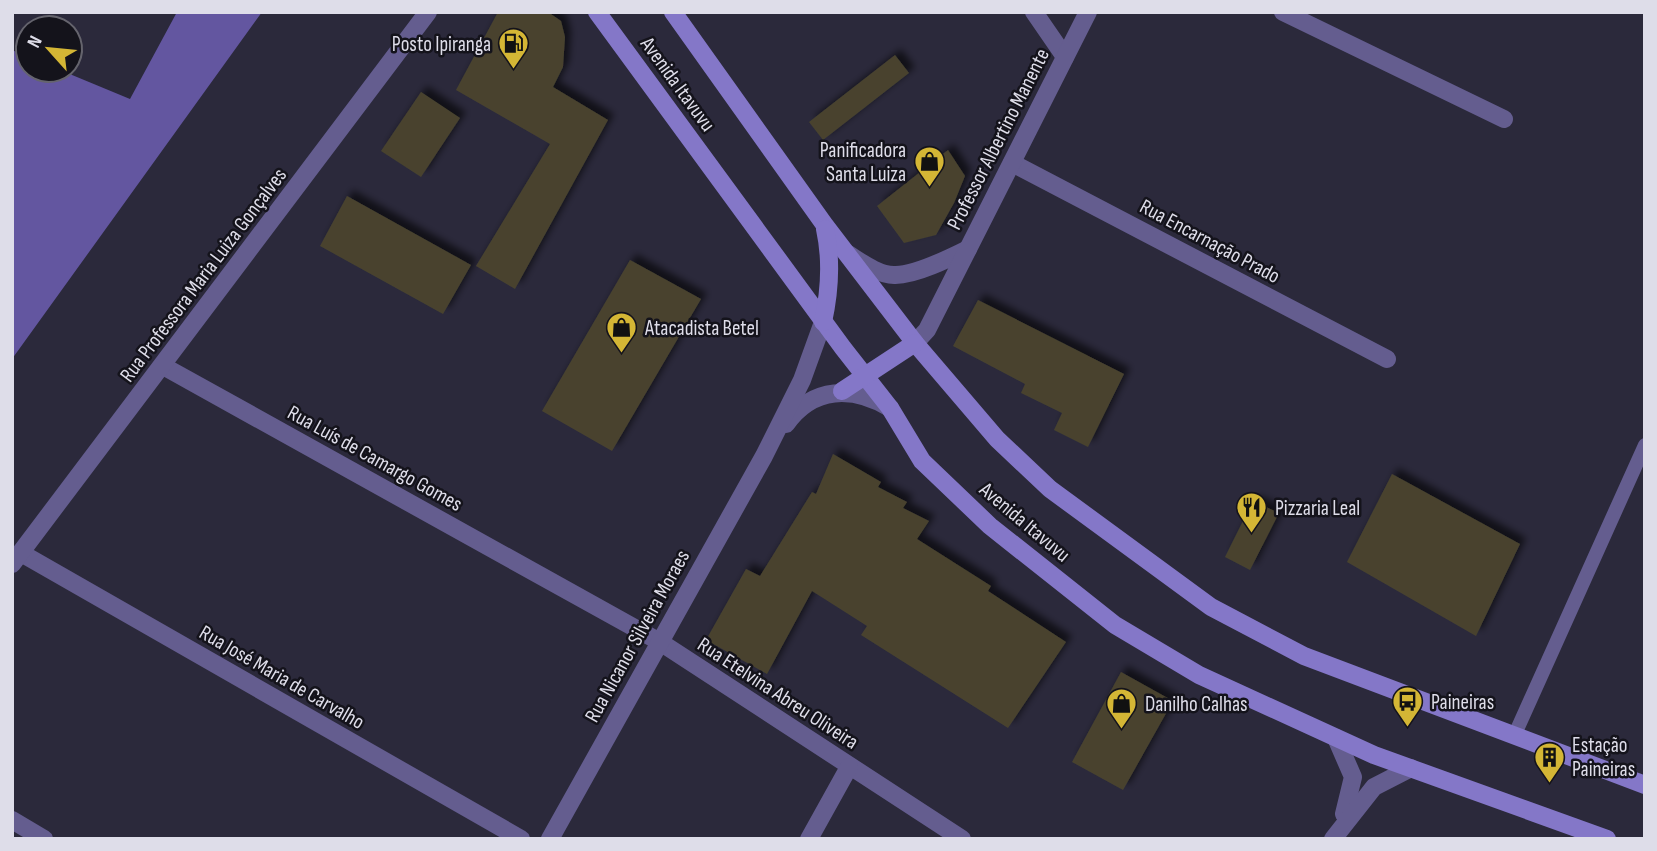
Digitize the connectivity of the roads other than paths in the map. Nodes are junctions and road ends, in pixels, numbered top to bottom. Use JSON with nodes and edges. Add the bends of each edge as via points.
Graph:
{"nodes":[{"id":1,"x":428,"y":12,"type":"edge"},
{"id":2,"x":597,"y":12,"type":"edge"},
{"id":3,"x":673,"y":12,"type":"edge"},
{"id":4,"x":1034,"y":12,"type":"edge"},
{"id":5,"x":1088,"y":12,"type":"edge"},
{"id":6,"x":1283,"y":12,"type":"edge"},
{"id":7,"x":1065,"y":57,"type":"junction"},
{"id":8,"x":1504,"y":119,"type":"dead end"},
{"id":9,"x":1012,"y":163,"type":"junction"},
{"id":10,"x":824,"y":224,"type":"junction"},
{"id":11,"x":968,"y":249,"type":"junction"},
{"id":12,"x":846,"y":252,"type":"junction"},
{"id":13,"x":823,"y":322,"type":"junction"},
{"id":14,"x":915,"y":343,"type":"junction"},
{"id":15,"x":1387,"y":359,"type":"dead end"},
{"id":16,"x":163,"y":366,"type":"junction"},
{"id":17,"x":866,"y":376,"type":"junction"},
{"id":18,"x":842,"y":391,"type":"junction"},
{"id":19,"x":891,"y":408,"type":"junction"},
{"id":20,"x":1645,"y":445,"type":"edge"},
{"id":21,"x":764,"y":456,"type":"junction"},
{"id":22,"x":17,"y":559,"type":"edge"},
{"id":23,"x":566,"y":590,"type":"joint"},
{"id":24,"x":660,"y":642,"type":"junction"},
{"id":25,"x":1515,"y":734,"type":"junction"},
{"id":26,"x":1336,"y":738,"type":"junction"},
{"id":27,"x":849,"y":767,"type":"junction"},
{"id":28,"x":1410,"y":768,"type":"junction"},
{"id":29,"x":1645,"y":785,"type":"edge"},
{"id":30,"x":12,"y":820,"type":"edge"},
{"id":31,"x":1336,"y":835,"type":"edge"},
{"id":32,"x":44,"y":839,"type":"edge"},
{"id":33,"x":521,"y":839,"type":"edge"},
{"id":34,"x":550,"y":839,"type":"edge"},
{"id":35,"x":809,"y":839,"type":"edge"},
{"id":36,"x":962,"y":839,"type":"edge"},
{"id":37,"x":1607,"y":839,"type":"edge"}],
"edges":[{"from":1,"to":16,"type":"street","name":"Rua Professora Maria Luiza Gonçalves"},
{"from":2,"to":13,"type":"main road","name":"Avenida Itavuvu"},
{"from":3,"to":10,"type":"main road","name":"Avenida Itavuvu"},
{"from":4,"to":7,"type":"street"},
{"from":5,"to":7,"type":"street","name":"Professor Albertino Manente"},
{"from":6,"to":8,"type":"street"},
{"from":7,"to":9,"type":"street","name":"Professor Albertino Manente"},
{"from":9,"to":11,"type":"street","name":"Professor Albertino Manente"},
{"from":9,"to":15,"type":"street","name":"Rua Encarnação Prado"},
{"from":10,"to":12,"type":"main road","name":"Avenida Itavuvu"},
{"from":10,"to":13,"type":"main road","via":[[830,289]]},
{"from":11,"to":12,"type":"street","name":"Professor Albertino Manente","via":[[942,262],[894,275]]},
{"from":11,"to":14,"type":"street","name":"Professor Albertino Manente","via":[[927,330]]},
{"from":12,"to":14,"type":"main road","name":"Avenida Itavuvu"},
{"from":13,"to":17,"type":"main road","name":"Avenida Itavuvu"},
{"from":13,"to":21,"type":"street","name":"Rua Nicanor Silveira Moraes","via":[[802,380]]},
{"from":14,"to":17,"type":"main road"},
{"from":14,"to":25,"type":"main road","name":"Avenida Itavuvu","via":[[997,439],[1050,489],[1211,607],[1304,656]]},
{"from":16,"to":22,"type":"street","name":"Rua Professora Maria Luiza Gonçalves"},
{"from":16,"to":23,"type":"street","name":"Rua Luís de Camargo Gomes"},
{"from":17,"to":18,"type":"main road"},
{"from":17,"to":19,"type":"main road","name":"Avenida Itavuvu"},
{"from":18,"to":19,"type":"street","via":[[871,397]]},
{"from":18,"to":21,"type":"street","name":"Rua Nicanor Silveira Moraes","via":[[815,399],[792,416]]},
{"from":19,"to":26,"type":"main road","name":"Avenida Itavuvu","via":[[922,461],[990,526],[1115,625],[1199,675]]},
{"from":20,"to":25,"type":"lane"},
{"from":21,"to":24,"type":"street","name":"Rua Nicanor Silveira Moraes"},
{"from":22,"to":33,"type":"street","name":"Rua José Maria de Carvalho"},
{"from":23,"to":24,"type":"street","name":"Rua Etelvina Abreu Oliveira"},
{"from":24,"to":27,"type":"street","name":"Rua Etelvina Abreu Oliveira"},
{"from":24,"to":34,"type":"street","name":"Rua Nicanor Silveira Moraes"},
{"from":25,"to":29,"type":"main road","name":"Avenida Itavuvu"},
{"from":26,"to":28,"type":"main road","name":"Avenida Itavuvu"},
{"from":26,"to":31,"type":"street","via":[[1353,777],[1350,800]]},
{"from":27,"to":35,"type":"street"},
{"from":27,"to":36,"type":"street","name":"Rua Etelvina Abreu Oliveira"},
{"from":28,"to":31,"type":"street","via":[[1374,786]]},
{"from":28,"to":37,"type":"main road","name":"Avenida Itavuvu"},
{"from":30,"to":32,"type":"street"}]}
